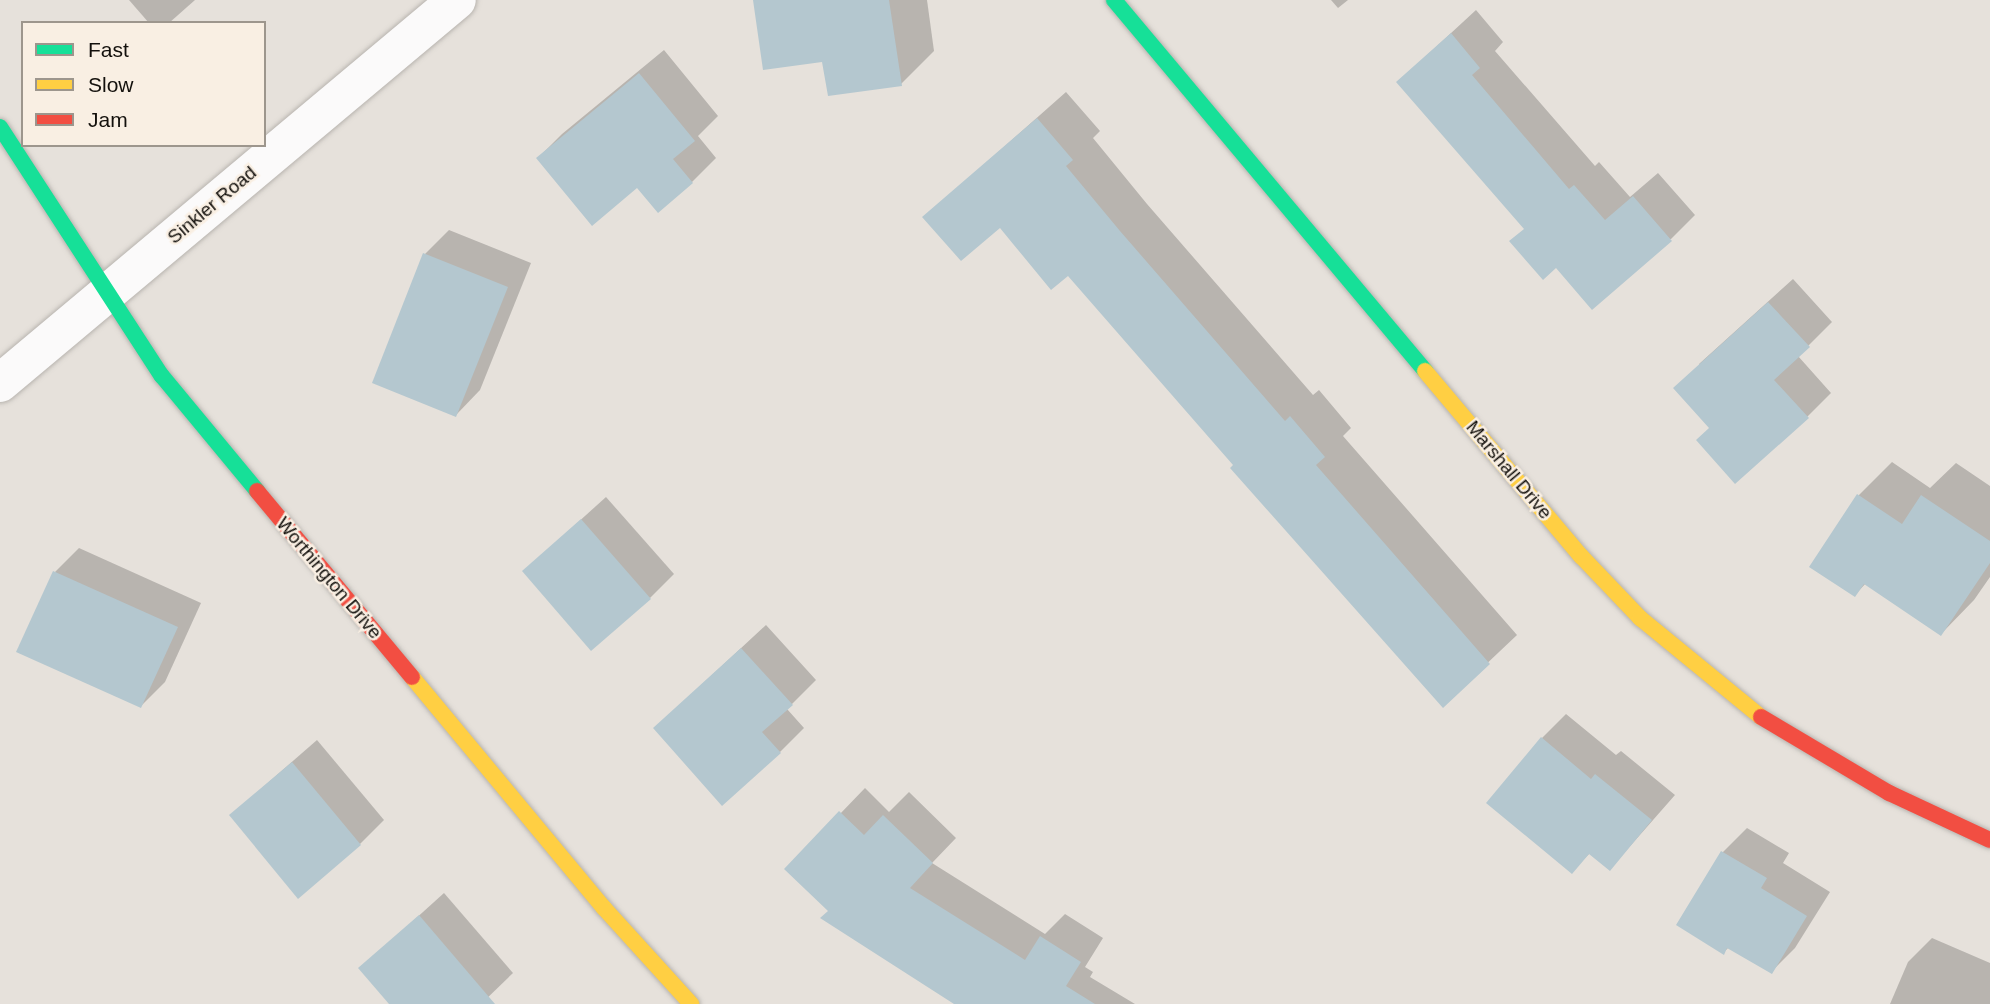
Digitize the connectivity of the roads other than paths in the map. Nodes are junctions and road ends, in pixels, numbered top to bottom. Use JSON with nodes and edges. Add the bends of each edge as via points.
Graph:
{"nodes":[{"id":1,"x":457,"y":0,"type":"edge"},
{"id":2,"x":1114,"y":0,"type":"edge"},
{"id":3,"x":0,"y":127,"type":"edge"},
{"id":4,"x":108,"y":293,"type":"junction"},
{"id":5,"x":0,"y":383,"type":"edge"},
{"id":6,"x":1990,"y":840,"type":"edge"},
{"id":7,"x":691,"y":1004,"type":"edge"}],
"edges":[{"from":1,"to":4,"type":"street","name":"Sinkler Road"},
{"from":2,"to":6,"type":"street","name":"Marshall Drive","via":[[1572,546],[1640,618],[1749,709],[1804,745],[1889,793]]},
{"from":3,"to":4,"type":"street","name":"Worthington Drive"},
{"from":4,"to":5,"type":"street","name":"Sinkler Road"},
{"from":4,"to":7,"type":"street","name":"Worthington Drive","via":[[162,376],[604,908]]}]}
